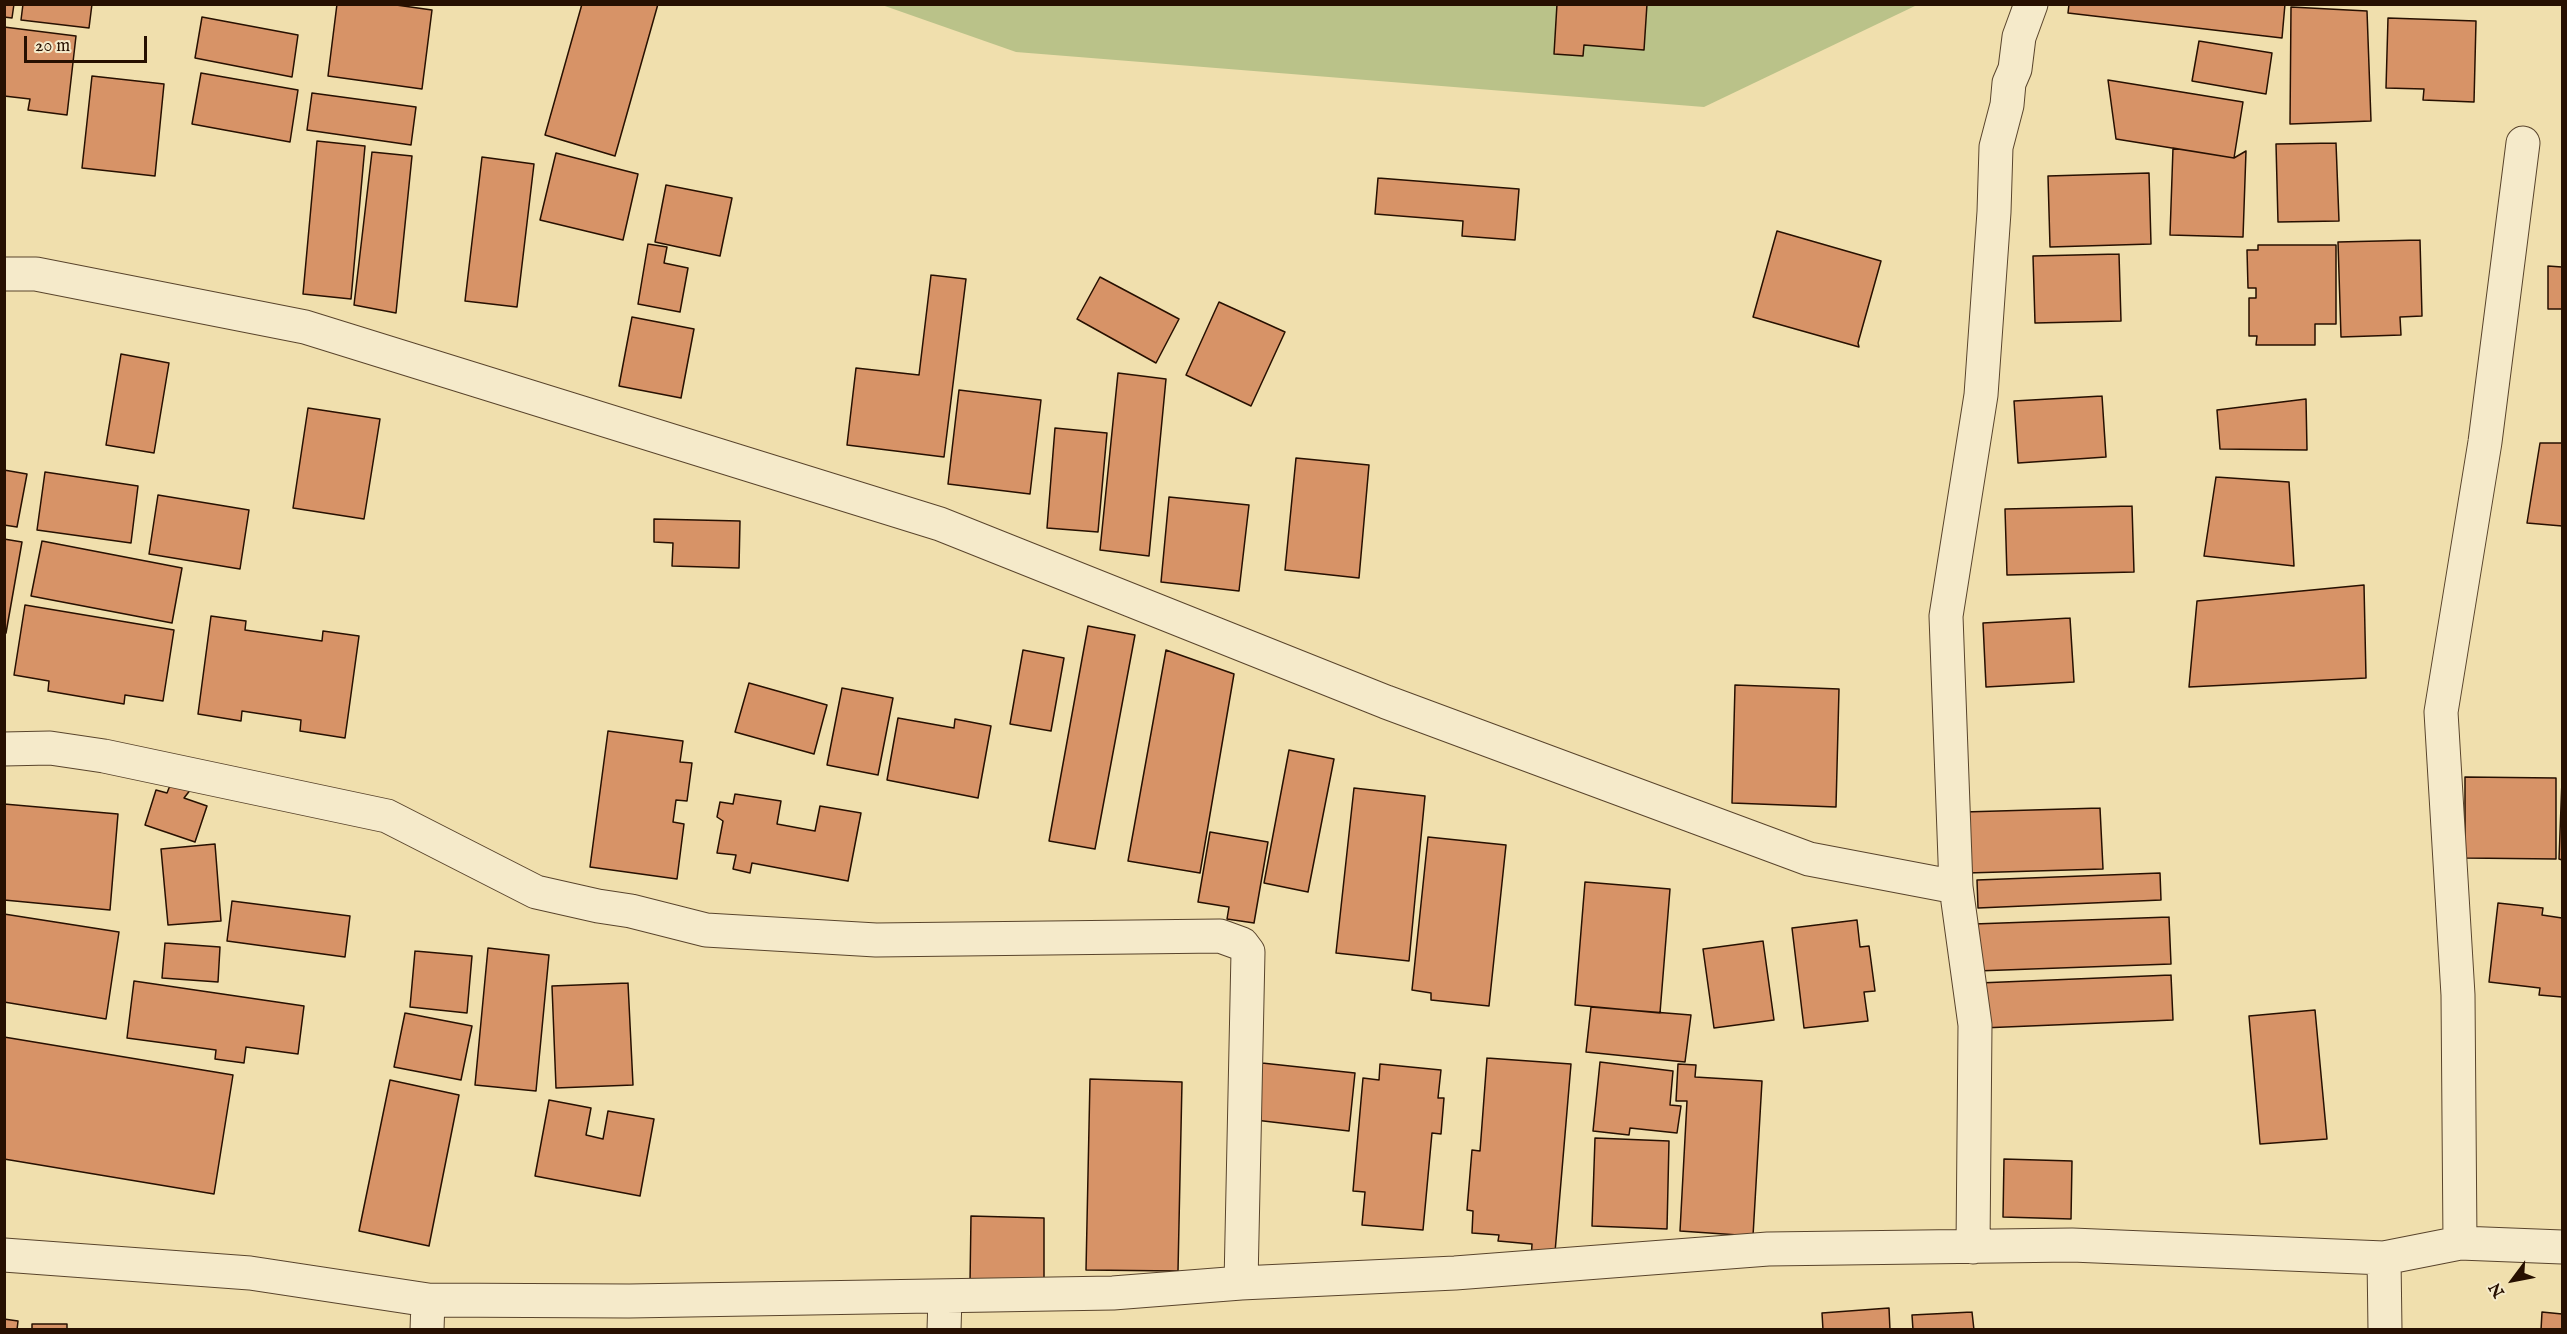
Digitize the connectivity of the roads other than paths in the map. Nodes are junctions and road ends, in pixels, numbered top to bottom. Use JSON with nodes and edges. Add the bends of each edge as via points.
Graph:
{"nodes":[{"id":1,"x":2031,"y":4,"type":"edge"},
{"id":2,"x":2523,"y":143,"type":"dead end"},
{"id":3,"x":4,"y":274,"type":"edge"},
{"id":4,"x":4,"y":748,"type":"edge"},
{"id":5,"x":1956,"y":887,"type":"junction"},
{"id":6,"x":2460,"y":1243,"type":"junction"},
{"id":7,"x":1973,"y":1247,"type":"junction"},
{"id":8,"x":2562,"y":1247,"type":"edge"},
{"id":9,"x":4,"y":1255,"type":"edge"},
{"id":10,"x":2384,"y":1258,"type":"junction"},
{"id":11,"x":1241,"y":1283,"type":"junction"},
{"id":12,"x":945,"y":1297,"type":"junction"},
{"id":13,"x":428,"y":1315,"type":"edge"},
{"id":14,"x":944,"y":1329,"type":"edge"},
{"id":15,"x":2385,"y":1329,"type":"edge"}],
"edges":[{"from":1,"to":5,"type":"street","via":[[2019,37],[1996,147],[1981,395],[1946,616]]},
{"from":2,"to":6,"type":"street","via":[[2485,442],[2441,712],[2458,995]]},
{"from":3,"to":5,"type":"street","via":[[36,274],[305,327],[929,520],[1386,702],[1809,859]]},
{"from":4,"to":11,"type":"street","via":[[50,748],[104,756],[387,816],[536,892],[631,910],[706,930],[876,940],[1220,936],[1242,944],[1248,952]]},
{"from":5,"to":7,"type":"street","via":[[1975,1025]]},
{"from":6,"to":8,"type":"street"},
{"from":6,"to":10,"type":"street"},
{"from":7,"to":10,"type":"street","via":[[2072,1245]]},
{"from":7,"to":11,"type":"street","via":[[1768,1249],[1455,1273]]},
{"from":9,"to":13,"type":"street","via":[[250,1273]]},
{"from":10,"to":15,"type":"street"},
{"from":11,"to":12,"type":"street","via":[[1113,1293]]},
{"from":12,"to":13,"type":"street"},
{"from":12,"to":14,"type":"street"}]}
